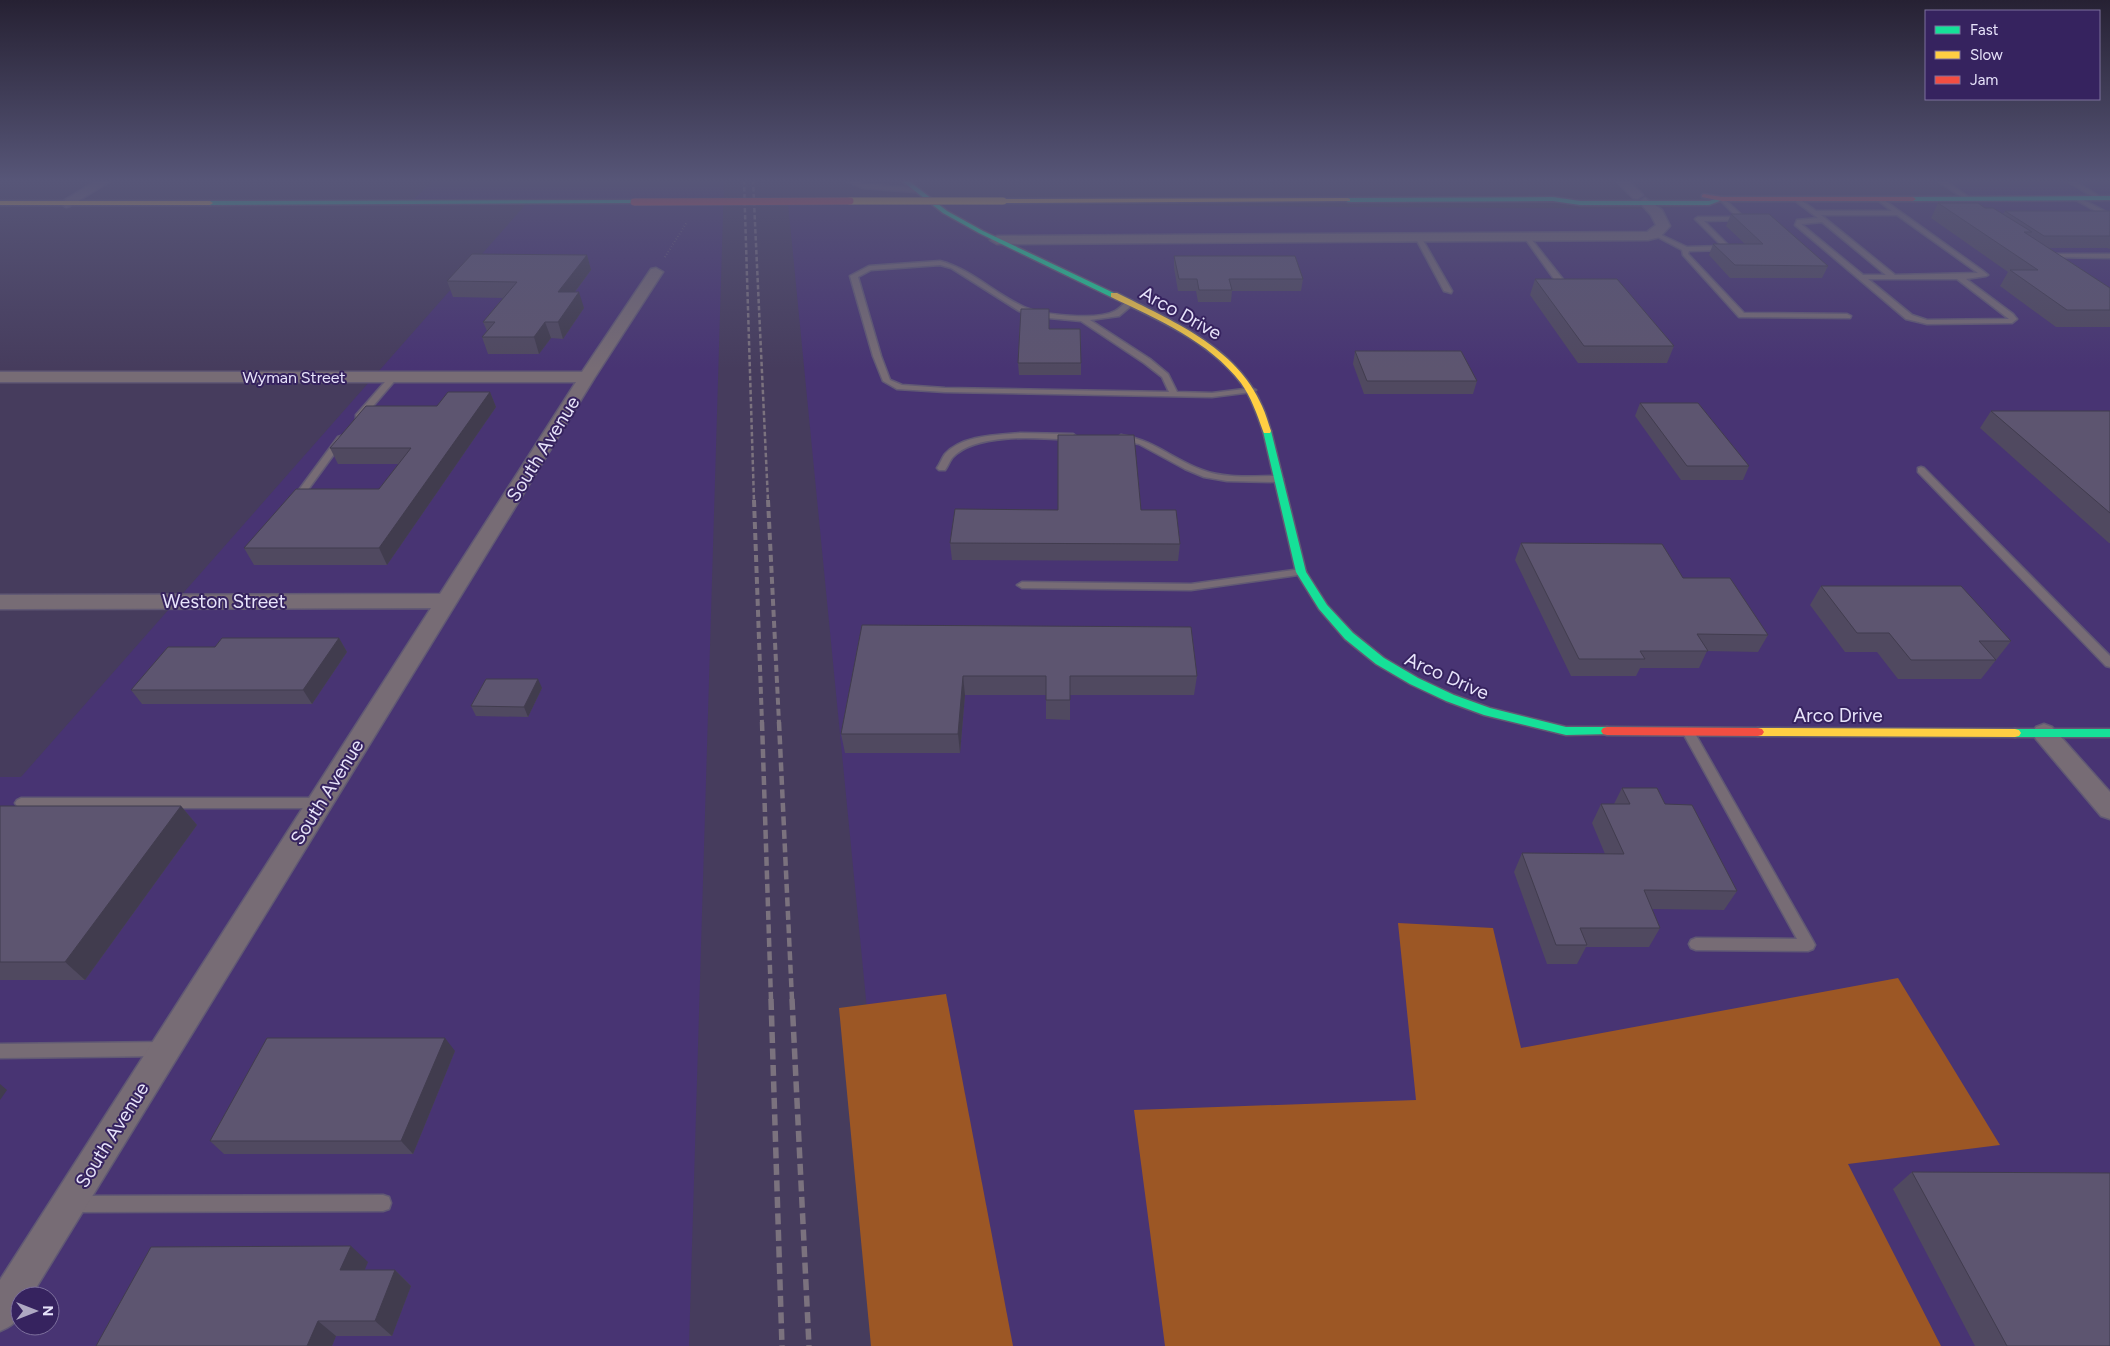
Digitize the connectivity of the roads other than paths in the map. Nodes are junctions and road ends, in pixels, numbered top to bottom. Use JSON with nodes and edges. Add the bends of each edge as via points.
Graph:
{"nodes":[{"id":1,"x":1003,"y":243,"type":"edge"},
{"id":2,"x":1421,"y":243,"type":"edge"},
{"id":3,"x":1531,"y":243,"type":"edge"},
{"id":4,"x":1673,"y":243,"type":"edge"},
{"id":5,"x":1723,"y":243,"type":"edge"},
{"id":6,"x":1820,"y":243,"type":"edge"},
{"id":7,"x":1852,"y":243,"type":"edge"},
{"id":8,"x":1940,"y":243,"type":"edge"},
{"id":9,"x":1686,"y":249,"type":"junction"},
{"id":10,"x":2110,"y":256,"type":"edge"},
{"id":11,"x":2072,"y":264,"type":"edge"},
{"id":12,"x":656,"y":272,"type":"dead end"},
{"id":13,"x":1861,"y":277,"type":"junction"},
{"id":14,"x":1893,"y":277,"type":"junction"},
{"id":15,"x":1959,"y":277,"type":"junction"},
{"id":16,"x":1562,"y":284,"type":"edge"},
{"id":17,"x":1448,"y":291,"type":"dead end"},
{"id":18,"x":1129,"y":303,"type":"junction"},
{"id":19,"x":1847,"y":316,"type":"dead end"},
{"id":20,"x":1083,"y":320,"type":"junction"},
{"id":21,"x":394,"y":376,"type":"junction"},
{"id":22,"x":0,"y":377,"type":"edge"},
{"id":23,"x":587,"y":377,"type":"junction"},
{"id":24,"x":1252,"y":390,"type":"junction"},
{"id":25,"x":1174,"y":394,"type":"junction"},
{"id":26,"x":1082,"y":437,"type":"edge"},
{"id":27,"x":1111,"y":438,"type":"edge"},
{"id":28,"x":942,"y":468,"type":"dead end"},
{"id":29,"x":1922,"y":470,"type":"dead end"},
{"id":30,"x":1278,"y":478,"type":"junction"},
{"id":31,"x":290,"y":507,"type":"edge"},
{"id":32,"x":1301,"y":572,"type":"junction"},
{"id":33,"x":1022,"y":586,"type":"dead end"},
{"id":34,"x":448,"y":601,"type":"junction"},
{"id":35,"x":0,"y":602,"type":"edge"},
{"id":36,"x":2110,"y":663,"type":"edge"},
{"id":37,"x":1689,"y":733,"type":"junction"},
{"id":38,"x":2044,"y":733,"type":"junction"},
{"id":39,"x":2110,"y":733,"type":"edge"},
{"id":40,"x":20,"y":803,"type":"dead end"},
{"id":41,"x":320,"y":803,"type":"junction"},
{"id":42,"x":2110,"y":809,"type":"edge"},
{"id":43,"x":1696,"y":944,"type":"dead end"},
{"id":44,"x":166,"y":1049,"type":"junction"},
{"id":45,"x":0,"y":1051,"type":"edge"},
{"id":46,"x":383,"y":1203,"type":"dead end"},
{"id":47,"x":69,"y":1204,"type":"junction"},
{"id":48,"x":0,"y":1313,"type":"edge"}],
"edges":[{"from":1,"to":18,"type":"main road","name":"Arco Drive"},
{"from":2,"to":17,"type":"lane"},
{"from":3,"to":16,"type":"lane"},
{"from":4,"to":9,"type":"lane"},
{"from":5,"to":9,"type":"lane","via":[[1728,248]]},
{"from":6,"to":13,"type":"lane"},
{"from":7,"to":14,"type":"lane"},
{"from":8,"to":15,"type":"lane","via":[[1984,275]]},
{"from":9,"to":19,"type":"lane","via":[[1696,267],[1742,315]]},
{"from":10,"to":11,"type":"lane","via":[[2048,255]]},
{"from":12,"to":23,"type":"street","name":"South Avenue"},
{"from":13,"to":14,"type":"lane"},
{"from":13,"to":15,"type":"lane","via":[[1916,320],[2012,321],[2010,316]]},
{"from":14,"to":15,"type":"lane"},
{"from":18,"to":20,"type":"lane","via":[[1116,314]]},
{"from":18,"to":24,"type":"main road","name":"Arco Drive","via":[[1201,340],[1223,357]]},
{"from":20,"to":25,"type":"lane","via":[[1147,361],[1165,376]]},
{"from":20,"to":25,"type":"lane","via":[[1022,310],[953,267],[940,264],[869,268],[854,276],[887,381],[900,387]]},
{"from":21,"to":22,"type":"street","name":"Wyman Street"},
{"from":21,"to":23,"type":"street","name":"Wyman Street"},
{"from":21,"to":31,"type":"lane","via":[[320,464],[309,485]]},
{"from":23,"to":34,"type":"street","name":"South Avenue"},
{"from":24,"to":25,"type":"lane","via":[[1212,395]]},
{"from":24,"to":30,"type":"main road","name":"Arco Drive","via":[[1262,410]]},
{"from":26,"to":28,"type":"lane","via":[[979,439],[952,452],[944,460]]},
{"from":27,"to":30,"type":"lane","via":[[1150,445],[1198,472],[1214,476]]},
{"from":29,"to":36,"type":"lane"},
{"from":30,"to":32,"type":"main road","name":"Arco Drive"},
{"from":32,"to":33,"type":"lane","via":[[1191,587]]},
{"from":32,"to":37,"type":"main road","name":"Arco Drive","via":[[1312,594],[1351,639],[1406,680],[1442,696],[1511,720],[1566,731]]},
{"from":34,"to":35,"type":"street","name":"Weston Street"},
{"from":34,"to":41,"type":"street","name":"South Avenue"},
{"from":37,"to":38,"type":"main road","name":"Arco Drive"},
{"from":37,"to":43,"type":"lane","via":[[1808,945]]},
{"from":38,"to":39,"type":"main road","name":"Arco Drive"},
{"from":38,"to":42,"type":"street"},
{"from":40,"to":41,"type":"lane"},
{"from":41,"to":44,"type":"street","name":"South Avenue"},
{"from":44,"to":45,"type":"lane"},
{"from":44,"to":47,"type":"street","name":"South Avenue"},
{"from":46,"to":47,"type":"lane"},
{"from":47,"to":48,"type":"street","name":"South Avenue"}]}
